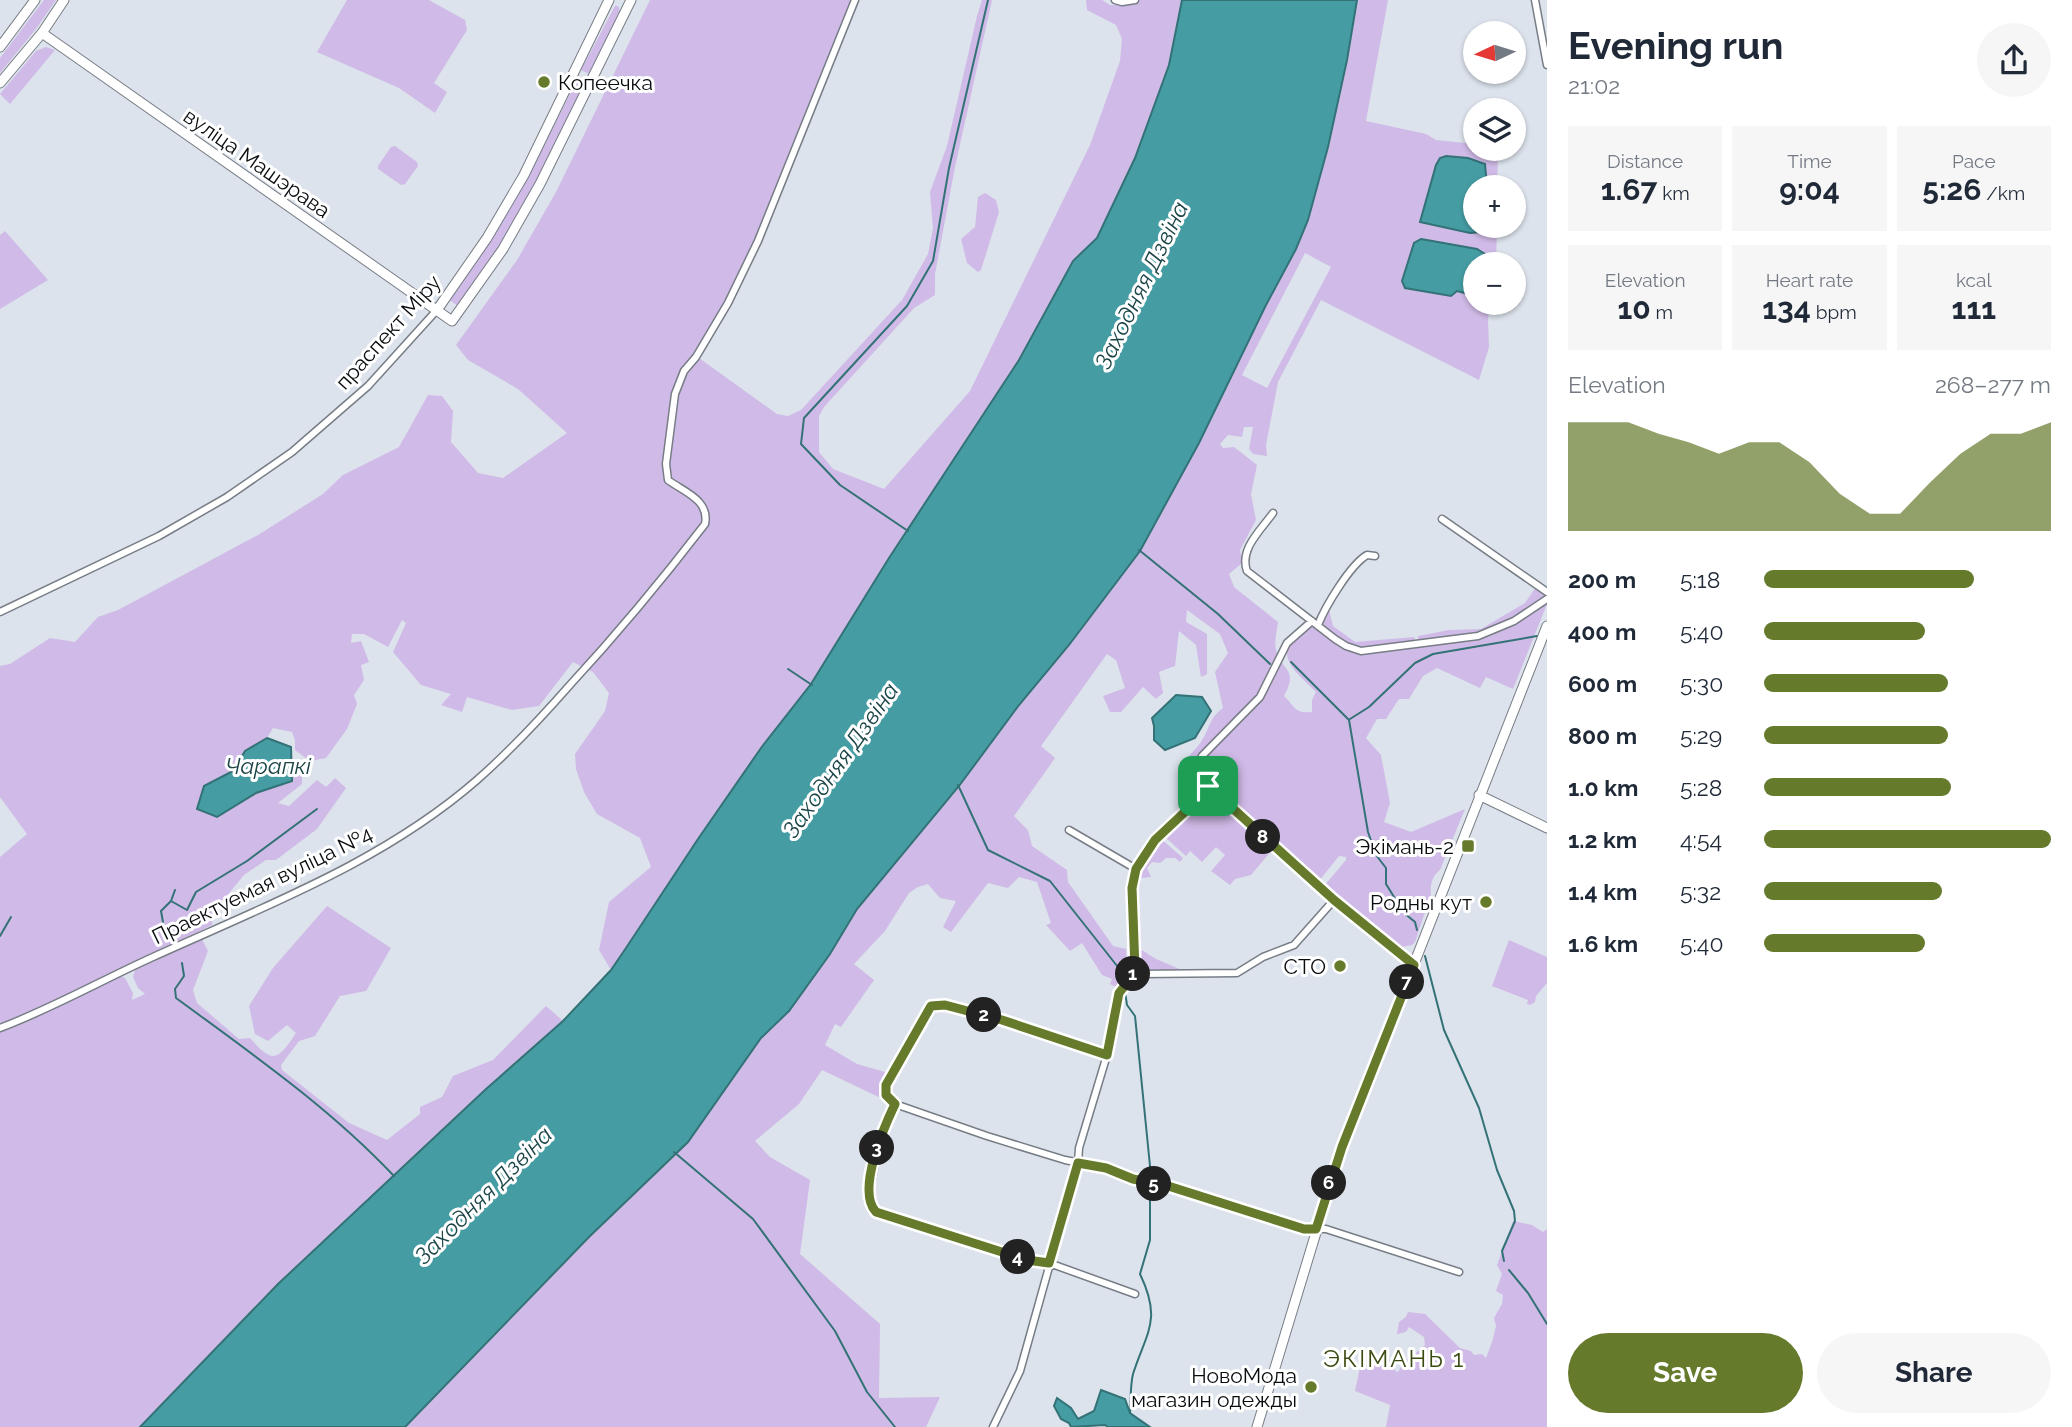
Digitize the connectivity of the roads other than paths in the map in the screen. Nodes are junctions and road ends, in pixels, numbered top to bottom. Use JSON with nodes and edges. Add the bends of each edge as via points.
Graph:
{"nodes":[{"id":1,"x":36,"y":0,"type":"edge"},
{"id":2,"x":65,"y":0,"type":"edge"},
{"id":3,"x":612,"y":0,"type":"edge"},
{"id":4,"x":855,"y":0,"type":"edge"},
{"id":5,"x":1115,"y":0,"type":"edge"},
{"id":6,"x":1135,"y":0,"type":"edge"},
{"id":7,"x":1535,"y":0,"type":"edge"},
{"id":8,"x":629,"y":3,"type":"edge"},
{"id":9,"x":42,"y":33,"type":"junction"},
{"id":10,"x":1545,"y":46,"type":"edge"},
{"id":11,"x":0,"y":47,"type":"edge"},
{"id":12,"x":1547,"y":65,"type":"edge"},
{"id":13,"x":0,"y":83,"type":"edge"},
{"id":14,"x":436,"y":310,"type":"junction"},
{"id":15,"x":452,"y":321,"type":"joint"},
{"id":16,"x":1273,"y":513,"type":"dead end"},
{"id":17,"x":1442,"y":519,"type":"dead end"},
{"id":18,"x":1375,"y":556,"type":"dead end"},
{"id":19,"x":1547,"y":592,"type":"edge"},
{"id":20,"x":1547,"y":600,"type":"edge"},
{"id":21,"x":0,"y":612,"type":"edge"},
{"id":22,"x":1315,"y":623,"type":"junction"},
{"id":23,"x":1547,"y":626,"type":"edge"},
{"id":24,"x":1208,"y":786,"type":"junction"},
{"id":25,"x":1479,"y":795,"type":"junction"},
{"id":26,"x":1547,"y":828,"type":"edge"},
{"id":27,"x":1069,"y":830,"type":"dead end"},
{"id":28,"x":1136,"y":869,"type":"junction"},
{"id":29,"x":1334,"y":900,"type":"junction"},
{"id":30,"x":1414,"y":965,"type":"junction"},
{"id":31,"x":1132,"y":977,"type":"junction"},
{"id":32,"x":0,"y":1028,"type":"edge"},
{"id":33,"x":1107,"y":1055,"type":"junction"},
{"id":34,"x":895,"y":1104,"type":"junction"},
{"id":35,"x":1078,"y":1163,"type":"junction"},
{"id":36,"x":1316,"y":1229,"type":"junction"},
{"id":37,"x":1049,"y":1263,"type":"junction"},
{"id":38,"x":1459,"y":1272,"type":"dead end"},
{"id":39,"x":1135,"y":1293,"type":"dead end"},
{"id":40,"x":993,"y":1427,"type":"edge"},
{"id":41,"x":1257,"y":1427,"type":"edge"}],
"edges":[{"from":1,"to":11,"type":"street"},
{"from":2,"to":9,"type":"street"},
{"from":3,"to":8,"type":"street"},
{"from":3,"to":14,"type":"street","name":"праспект Міру","via":[[524,175]]},
{"from":4,"to":32,"type":"street","name":"Праектуемая вуліца №4","via":[[758,241],[728,303],[684,371],[676,394],[668,480],[705,507],[707,515],[662,580],[524,736],[427,818],[349,867]]},
{"from":5,"to":6,"type":"street"},
{"from":7,"to":10,"type":"street"},
{"from":8,"to":15,"type":"street","name":"праспект Міру","via":[[540,184],[503,249]]},
{"from":9,"to":13,"type":"street"},
{"from":9,"to":14,"type":"street","name":"вуліца Машэрава"},
{"from":10,"to":12,"type":"street"},
{"from":14,"to":15,"type":"street","name":"вуліца Машэрава"},
{"from":14,"to":21,"type":"street","name":"праспект Міру","via":[[369,386],[292,452],[159,536]]},
{"from":16,"to":22,"type":"street","via":[[1246,551],[1245,564],[1251,575]]},
{"from":17,"to":19,"type":"street"},
{"from":18,"to":22,"type":"street","via":[[1367,555],[1357,563]]},
{"from":20,"to":22,"type":"street","via":[[1478,636],[1371,650],[1353,649]]},
{"from":22,"to":24,"type":"street","via":[[1287,643],[1260,697],[1202,756],[1199,773]]},
{"from":23,"to":25,"type":"street"},
{"from":24,"to":28,"type":"street","via":[[1155,840]]},
{"from":24,"to":29,"type":"street"},
{"from":25,"to":26,"type":"street"},
{"from":25,"to":30,"type":"street"},
{"from":27,"to":28,"type":"street"},
{"from":28,"to":31,"type":"street"},
{"from":29,"to":30,"type":"street"},
{"from":29,"to":31,"type":"street","via":[[1294,945],[1237,973]]},
{"from":30,"to":36,"type":"street","via":[[1342,1147]]},
{"from":31,"to":33,"type":"street","via":[[1119,993]]},
{"from":33,"to":34,"type":"street","via":[[1002,1020],[934,1005],[886,1085],[886,1095]]},
{"from":33,"to":35,"type":"street"},
{"from":34,"to":35,"type":"street"},
{"from":34,"to":37,"type":"street","via":[[880,1137],[868,1200],[876,1212]]},
{"from":35,"to":36,"type":"street"},
{"from":35,"to":37,"type":"street"},
{"from":36,"to":38,"type":"street"},
{"from":36,"to":41,"type":"street"},
{"from":37,"to":39,"type":"street"},
{"from":37,"to":40,"type":"street","via":[[1020,1371]]}]}
